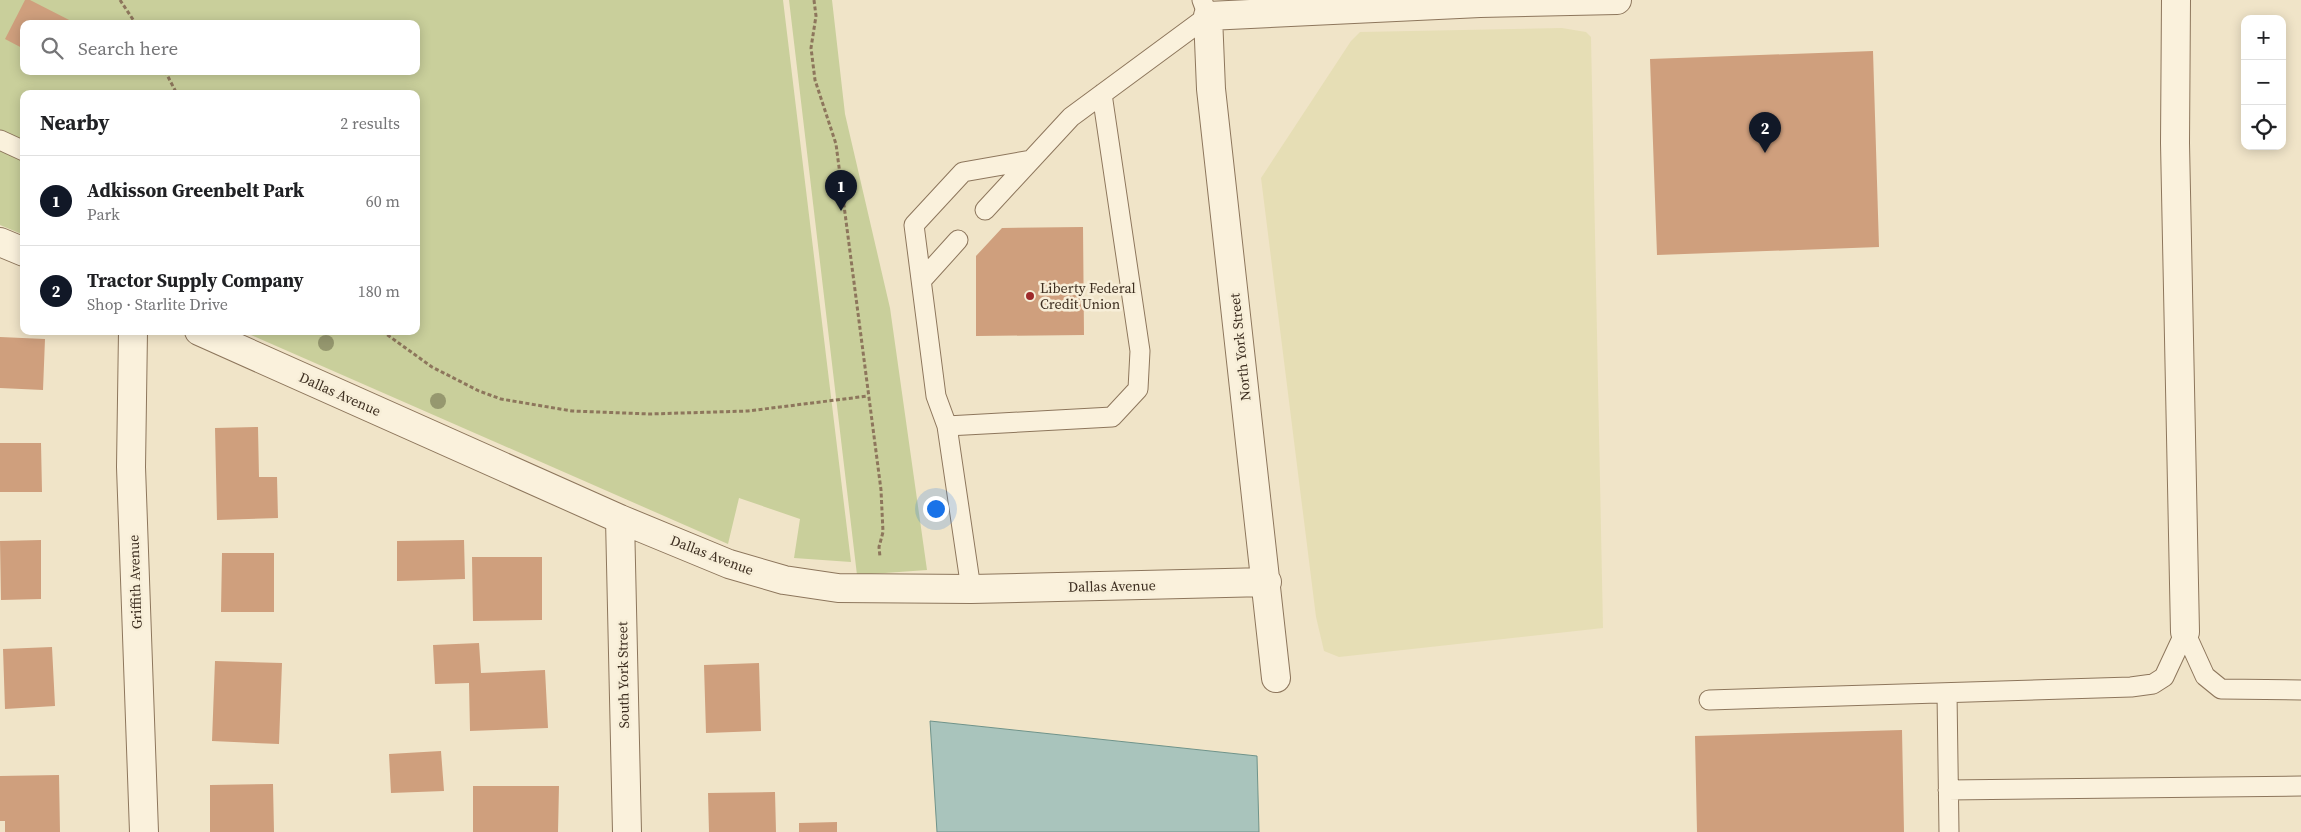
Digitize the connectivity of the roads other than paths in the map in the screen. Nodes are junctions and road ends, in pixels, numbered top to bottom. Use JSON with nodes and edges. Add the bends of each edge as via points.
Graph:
{"nodes":[{"id":1,"x":1617,"y":0,"type":"edge"},
{"id":2,"x":2176,"y":0,"type":"edge"},
{"id":3,"x":1350,"y":5,"type":"edge"},
{"id":4,"x":1205,"y":8,"type":"edge"},
{"id":5,"x":1102,"y":94,"type":"junction"},
{"id":6,"x":0,"y":140,"type":"edge"},
{"id":7,"x":20,"y":149,"type":"edge"},
{"id":8,"x":1031,"y":160,"type":"junction"},
{"id":9,"x":985,"y":210,"type":"dead end"},
{"id":10,"x":958,"y":240,"type":"dead end"},
{"id":11,"x":0,"y":242,"type":"edge"},
{"id":12,"x":20,"y":250,"type":"edge"},
{"id":13,"x":922,"y":280,"type":"junction"},
{"id":14,"x":133,"y":335,"type":"edge"},
{"id":15,"x":208,"y":335,"type":"edge"},
{"id":16,"x":947,"y":426,"type":"junction"},
{"id":17,"x":620,"y":518,"type":"junction"},
{"id":18,"x":1267,"y":582,"type":"junction"},
{"id":19,"x":971,"y":589,"type":"junction"},
{"id":20,"x":2185,"y":632,"type":"junction"},
{"id":21,"x":1276,"y":678,"type":"dead end"},
{"id":22,"x":2301,"y":690,"type":"edge"},
{"id":23,"x":1947,"y":693,"type":"junction"},
{"id":24,"x":1709,"y":700,"type":"dead end"},
{"id":25,"x":2301,"y":786,"type":"edge"},
{"id":26,"x":1948,"y":790,"type":"junction"},
{"id":27,"x":144,"y":832,"type":"edge"},
{"id":28,"x":627,"y":832,"type":"edge"},
{"id":29,"x":1948,"y":832,"type":"edge"}],
"edges":[{"from":1,"to":3,"type":"street"},
{"from":2,"to":20,"type":"street","via":[[2175,143]]},
{"from":3,"to":4,"type":"street"},
{"from":4,"to":5,"type":"lane"},
{"from":4,"to":18,"type":"street","name":"North York Street","via":[[1211,89]]},
{"from":5,"to":8,"type":"lane","via":[[1071,117]]},
{"from":5,"to":16,"type":"lane","via":[[1140,351],[1138,389],[1112,417]]},
{"from":6,"to":7,"type":"lane"},
{"from":8,"to":9,"type":"lane"},
{"from":8,"to":13,"type":"lane","via":[[963,172],[914,225]]},
{"from":10,"to":13,"type":"lane"},
{"from":11,"to":12,"type":"street"},
{"from":13,"to":16,"type":"lane","via":[[936,396]]},
{"from":14,"to":27,"type":"street","name":"Griffith Avenue","via":[[131,467]]},
{"from":15,"to":17,"type":"street","name":"Dallas Avenue"},
{"from":16,"to":19,"type":"lane"},
{"from":17,"to":19,"type":"street","name":"Dallas Avenue","via":[[729,564],[784,580],[838,588]]},
{"from":17,"to":28,"type":"street","name":"South York Street"},
{"from":18,"to":19,"type":"street","name":"Dallas Avenue"},
{"from":18,"to":21,"type":"street","name":"North York Street"},
{"from":20,"to":22,"type":"lane","via":[[2205,676],[2221,689]]},
{"from":20,"to":23,"type":"lane","via":[[2164,677],[2153,684]]},
{"from":23,"to":24,"type":"lane"},
{"from":23,"to":26,"type":"lane"},
{"from":25,"to":26,"type":"lane"},
{"from":26,"to":29,"type":"lane"}]}
